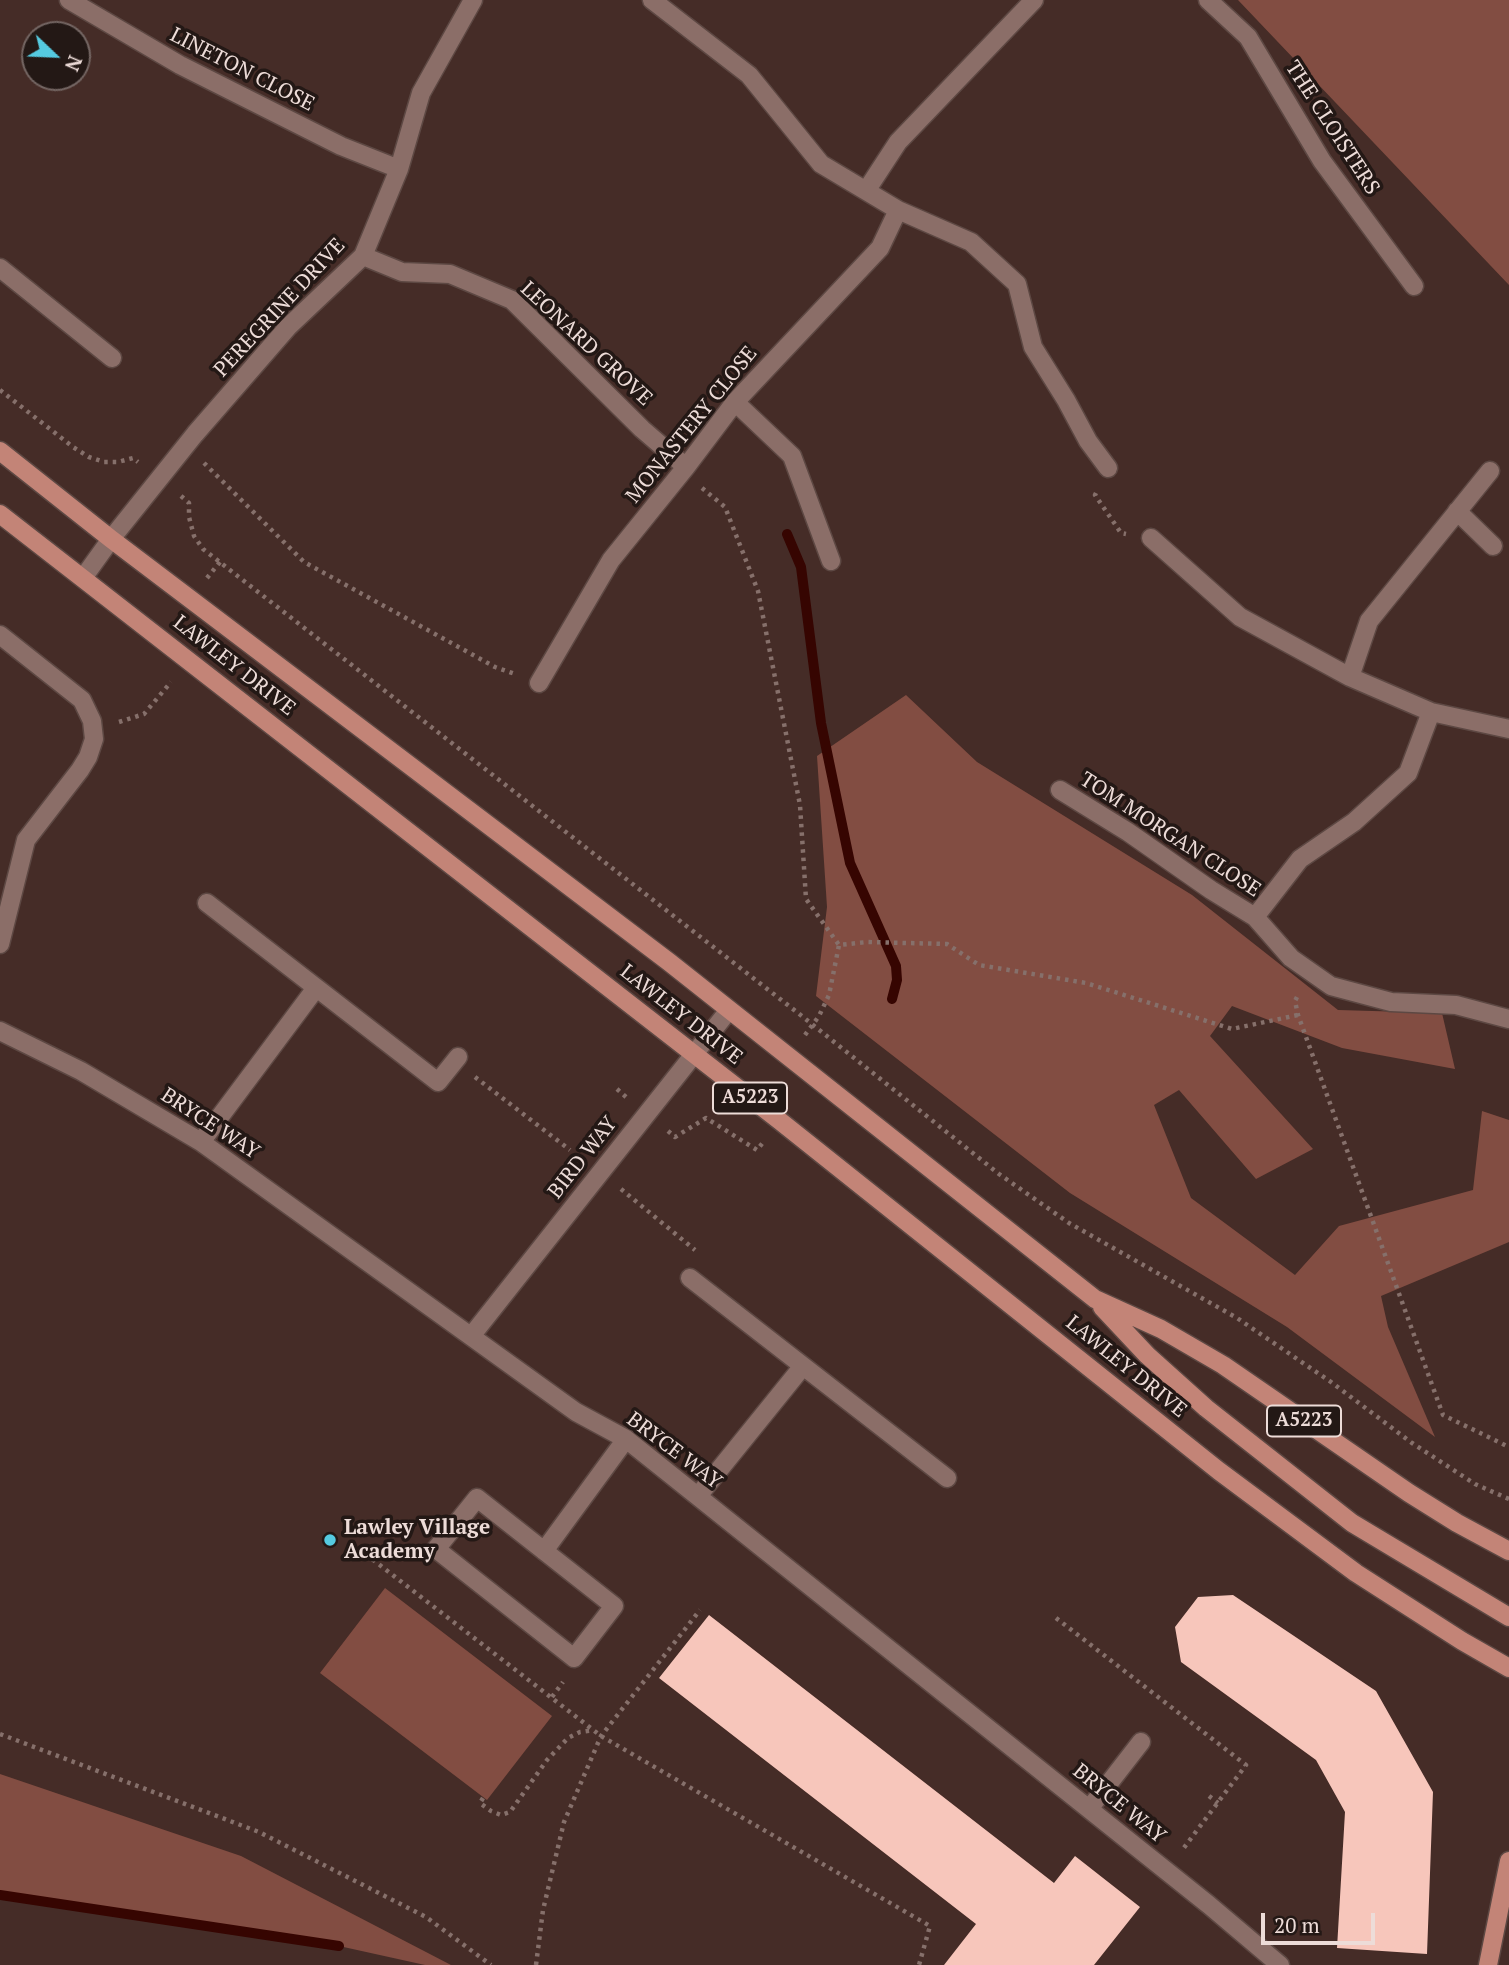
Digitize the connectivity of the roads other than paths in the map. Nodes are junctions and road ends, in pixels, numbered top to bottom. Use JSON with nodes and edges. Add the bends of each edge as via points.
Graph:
{"nodes":[{"id":1,"x":69,"y":0,"type":"edge"},
{"id":2,"x":473,"y":0,"type":"edge"},
{"id":3,"x":652,"y":0,"type":"edge"},
{"id":4,"x":1034,"y":0,"type":"edge"},
{"id":5,"x":1208,"y":0,"type":"edge"},
{"id":6,"x":399,"y":169,"type":"junction"},
{"id":7,"x":866,"y":191,"type":"junction"},
{"id":8,"x":898,"y":210,"type":"junction"},
{"id":9,"x":363,"y":256,"type":"junction"},
{"id":10,"x":0,"y":268,"type":"edge"},
{"id":11,"x":1414,"y":286,"type":"dead end"},
{"id":12,"x":112,"y":358,"type":"dead end"},
{"id":13,"x":735,"y":402,"type":"junction"},
{"id":14,"x":0,"y":451,"type":"edge"},
{"id":15,"x":1108,"y":468,"type":"road end"},
{"id":16,"x":684,"y":470,"type":"junction"},
{"id":17,"x":1490,"y":471,"type":"dead end"},
{"id":18,"x":1457,"y":510,"type":"junction"},
{"id":19,"x":0,"y":514,"type":"edge"},
{"id":20,"x":1151,"y":538,"type":"road end"},
{"id":21,"x":111,"y":539,"type":"junction"},
{"id":22,"x":1493,"y":546,"type":"dead end"},
{"id":23,"x":831,"y":561,"type":"dead end"},
{"id":24,"x":83,"y":578,"type":"junction"},
{"id":25,"x":0,"y":635,"type":"edge"},
{"id":26,"x":1350,"y":677,"type":"junction"},
{"id":27,"x":539,"y":683,"type":"road end"},
{"id":28,"x":1432,"y":712,"type":"junction"},
{"id":29,"x":1509,"y":729,"type":"edge"},
{"id":30,"x":1060,"y":790,"type":"dead end"},
{"id":31,"x":207,"y":903,"type":"dead end"},
{"id":32,"x":1255,"y":917,"type":"junction"},
{"id":33,"x":0,"y":944,"type":"edge"},
{"id":34,"x":316,"y":988,"type":"junction"},
{"id":35,"x":729,"y":1010,"type":"junction"},
{"id":36,"x":1509,"y":1019,"type":"edge"},
{"id":37,"x":0,"y":1031,"type":"edge"},
{"id":38,"x":694,"y":1054,"type":"junction"},
{"id":39,"x":456,"y":1059,"type":"road end"},
{"id":40,"x":201,"y":1142,"type":"junction"},
{"id":41,"x":690,"y":1278,"type":"road end"},
{"id":42,"x":1095,"y":1299,"type":"junction"},
{"id":43,"x":472,"y":1335,"type":"junction"},
{"id":44,"x":803,"y":1366,"type":"junction"},
{"id":45,"x":626,"y":1439,"type":"junction"},
{"id":46,"x":947,"y":1478,"type":"dead end"},
{"id":47,"x":698,"y":1496,"type":"junction"},
{"id":48,"x":544,"y":1551,"type":"junction"},
{"id":49,"x":1509,"y":1551,"type":"edge"},
{"id":50,"x":1509,"y":1617,"type":"edge"},
{"id":51,"x":1509,"y":1668,"type":"edge"},
{"id":52,"x":1141,"y":1742,"type":"dead end"},
{"id":53,"x":1089,"y":1809,"type":"junction"},
{"id":54,"x":1509,"y":1861,"type":"edge"},
{"id":55,"x":1280,"y":1965,"type":"edge"},
{"id":56,"x":1488,"y":1965,"type":"edge"}],
"edges":[{"from":1,"to":6,"type":"street","name":"LINETON CLOSE","via":[[193,72],[341,146]]},
{"from":2,"to":6,"type":"street","name":"PEREGRINE DRIVE","via":[[421,93]]},
{"from":3,"to":7,"type":"street","via":[[749,75],[821,164]]},
{"from":4,"to":7,"type":"street","via":[[898,142]]},
{"from":5,"to":11,"type":"street","name":"THE CLOISTERS","via":[[1248,37],[1322,161]]},
{"from":6,"to":9,"type":"street","name":"PEREGRINE DRIVE"},
{"from":7,"to":8,"type":"street"},
{"from":8,"to":13,"type":"street","name":"MONASTERY CLOSE","via":[[880,247]]},
{"from":8,"to":15,"type":"street","via":[[971,242],[1017,284],[1033,348]]},
{"from":9,"to":16,"type":"street","name":"LEONARD GROVE","via":[[402,272],[450,274],[512,300]]},
{"from":9,"to":21,"type":"street","name":"PEREGRINE DRIVE","via":[[288,327]]},
{"from":10,"to":12,"type":"street"},
{"from":13,"to":16,"type":"street","name":"MONASTERY CLOSE"},
{"from":13,"to":23,"type":"street","via":[[792,456]]},
{"from":14,"to":21,"type":"main road","name":"LAWLEY DRIVE","number":"A5223"},
{"from":16,"to":27,"type":"street","name":"MONASTERY CLOSE","via":[[611,560]]},
{"from":17,"to":18,"type":"street"},
{"from":18,"to":22,"type":"street"},
{"from":18,"to":26,"type":"street","via":[[1368,621]]},
{"from":19,"to":24,"type":"main road","name":"LAWLEY DRIVE","number":"A5223"},
{"from":20,"to":26,"type":"street","via":[[1240,617]]},
{"from":21,"to":24,"type":"street","name":"PEREGRINE DRIVE"},
{"from":21,"to":35,"type":"main road","name":"LAWLEY DRIVE","number":"A5223"},
{"from":24,"to":38,"type":"main road","name":"LAWLEY DRIVE","number":"A5223"},
{"from":25,"to":33,"type":"street","via":[[82,700],[94,730],[89,757],[26,840]]},
{"from":26,"to":28,"type":"street"},
{"from":28,"to":29,"type":"street"},
{"from":28,"to":32,"type":"street","name":"TOM MORGAN CLOSE","via":[[1408,773],[1354,822],[1300,859]]},
{"from":30,"to":32,"type":"street","name":"TOM MORGAN CLOSE"},
{"from":31,"to":34,"type":"street"},
{"from":32,"to":36,"type":"street","name":"TOM MORGAN CLOSE","via":[[1292,958],[1331,986],[1391,1002],[1456,1005]]},
{"from":34,"to":39,"type":"street","via":[[438,1082]]},
{"from":34,"to":40,"type":"street"},
{"from":35,"to":38,"type":"street","name":"BIRD WAY"},
{"from":35,"to":42,"type":"main road","name":"LAWLEY DRIVE","number":"A5223"},
{"from":37,"to":40,"type":"street","name":"BRYCE WAY","via":[[80,1071]]},
{"from":38,"to":43,"type":"street","name":"BIRD WAY"},
{"from":38,"to":51,"type":"main road","name":"LAWLEY DRIVE","number":"A5223","via":[[1219,1471],[1356,1573]]},
{"from":40,"to":43,"type":"street","name":"BRYCE WAY"},
{"from":41,"to":44,"type":"street"},
{"from":42,"to":49,"type":"main road","name":"LAWLEY DRIVE","number":"A5223","via":[[1161,1329],[1223,1365],[1409,1493]]},
{"from":42,"to":50,"type":"main road","via":[[1147,1355],[1206,1408],[1353,1523]]},
{"from":43,"to":45,"type":"street","name":"BRYCE WAY","via":[[576,1412]]},
{"from":44,"to":46,"type":"street"},
{"from":44,"to":47,"type":"street"},
{"from":45,"to":47,"type":"street","name":"BRYCE WAY"},
{"from":45,"to":48,"type":"street"},
{"from":47,"to":53,"type":"street","name":"BRYCE WAY"},
{"from":48,"to":48,"type":"street","via":[[614,1606],[573,1658],[436,1549],[477,1498]]},
{"from":52,"to":53,"type":"street"},
{"from":53,"to":55,"type":"street","name":"BRYCE WAY"},
{"from":54,"to":56,"type":"main road"}]}
